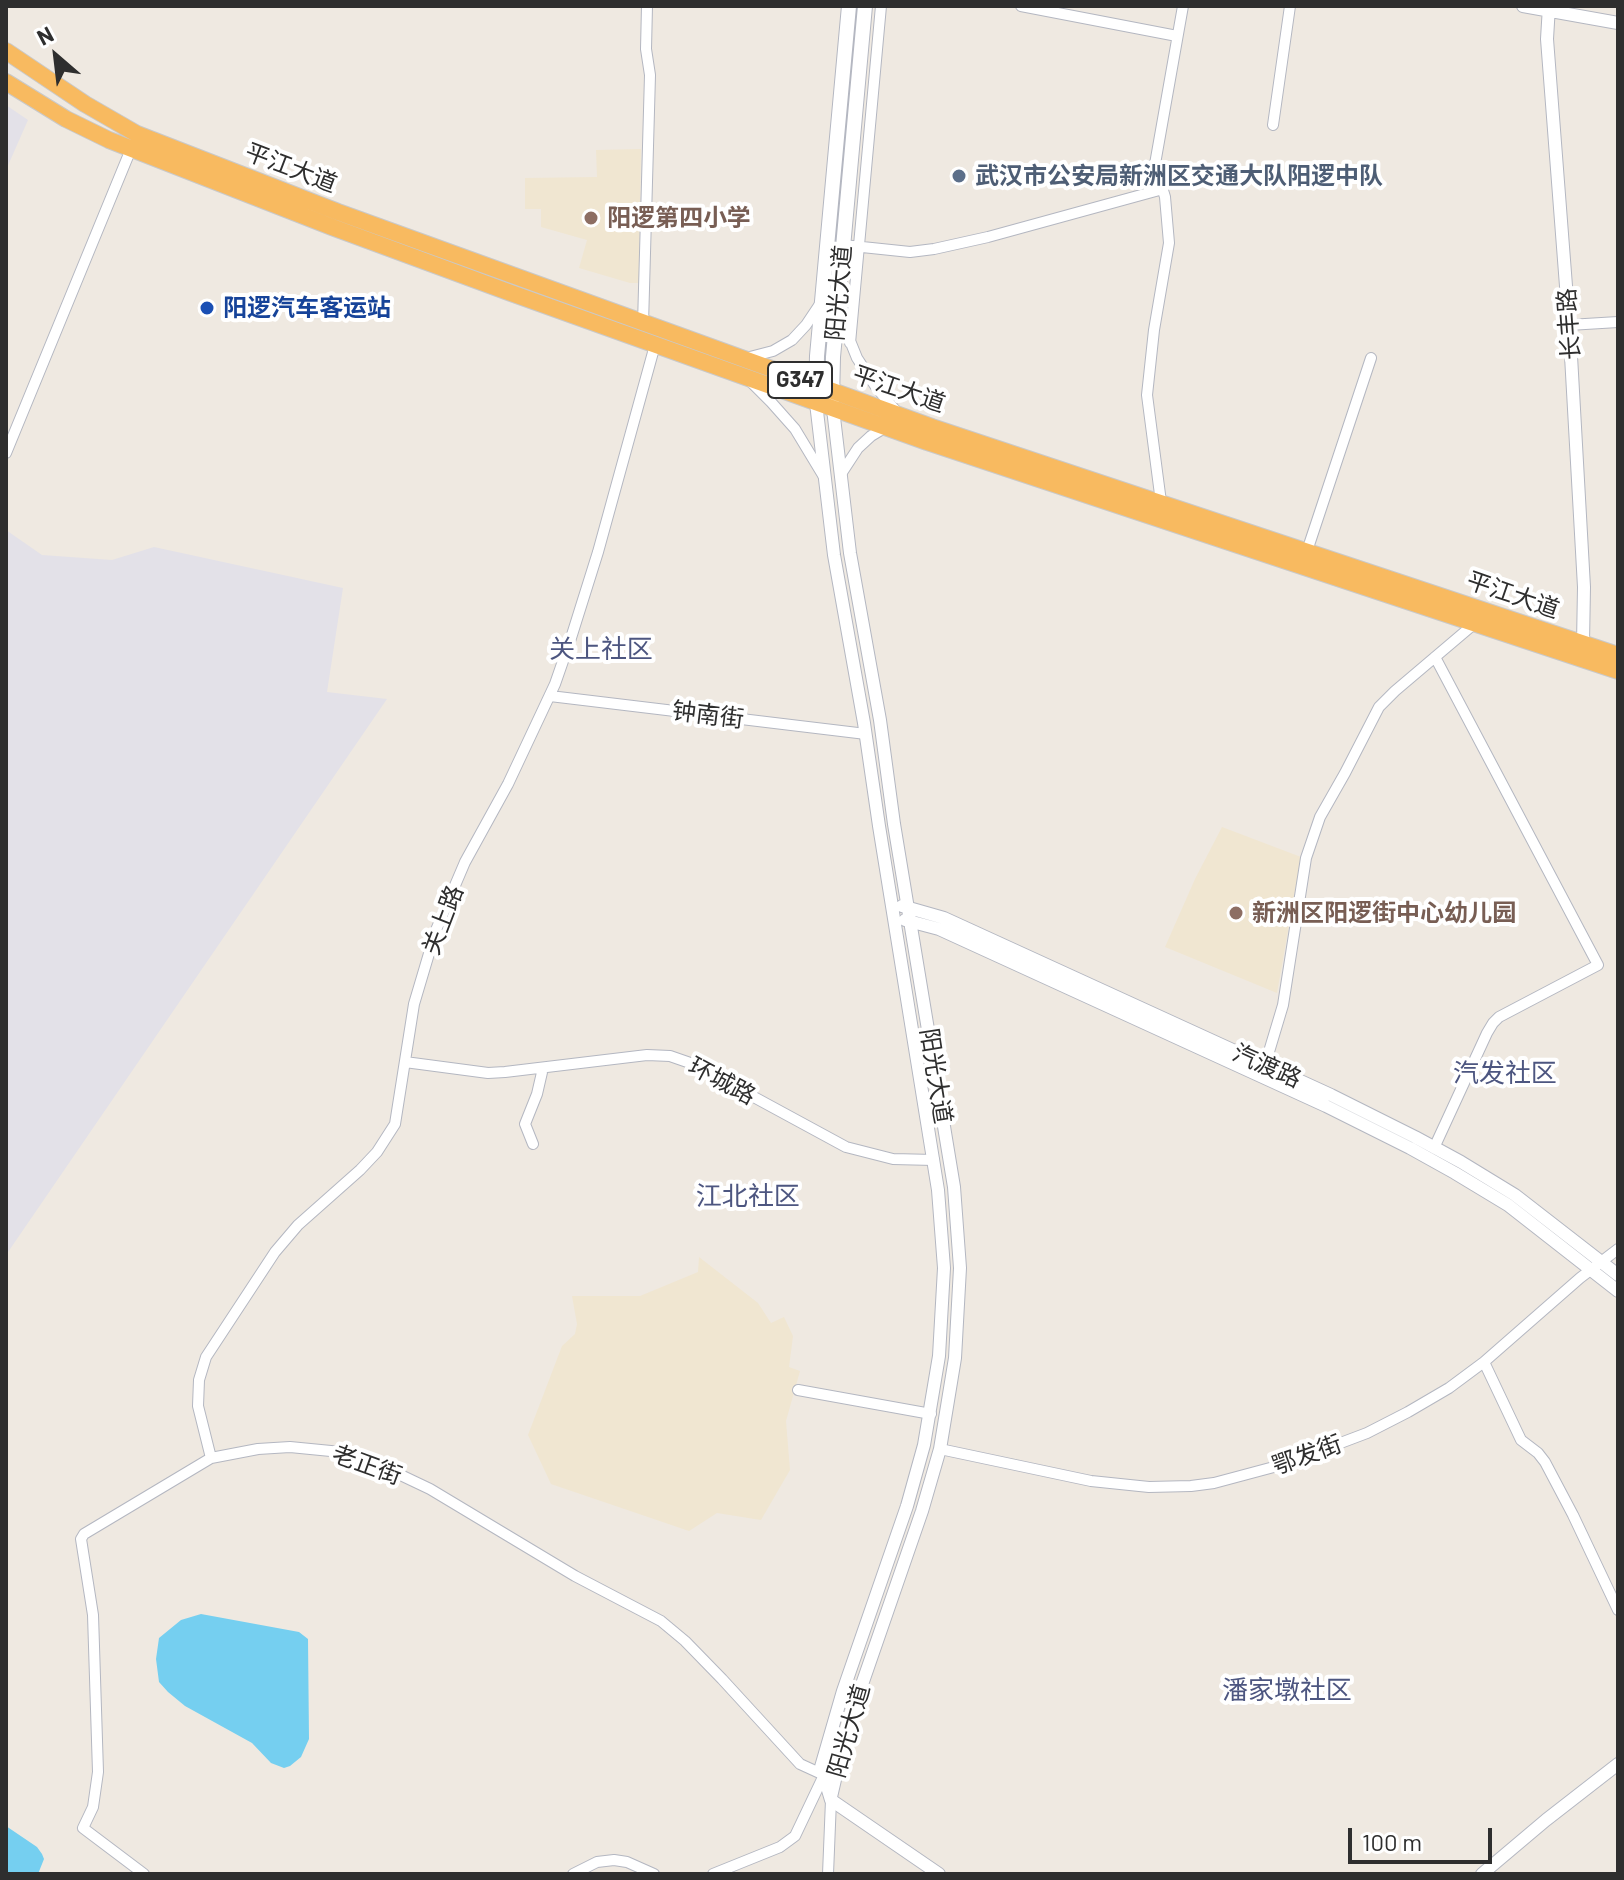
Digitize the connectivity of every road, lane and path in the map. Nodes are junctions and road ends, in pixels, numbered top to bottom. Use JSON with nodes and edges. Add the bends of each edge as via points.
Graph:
{"nodes":[{"id":1,"x":647,"y":6,"type":"edge"},
{"id":2,"x":849,"y":6,"type":"edge"},
{"id":3,"x":865,"y":6,"type":"edge"},
{"id":4,"x":881,"y":6,"type":"edge"},
{"id":5,"x":1021,"y":6,"type":"edge"},
{"id":6,"x":1183,"y":6,"type":"edge"},
{"id":7,"x":1290,"y":6,"type":"edge"},
{"id":8,"x":1523,"y":6,"type":"edge"},
{"id":9,"x":1549,"y":8,"type":"edge"},
{"id":10,"x":1618,"y":23,"type":"edge"},
{"id":11,"x":1177,"y":36,"type":"junction"},
{"id":12,"x":6,"y":51,"type":"edge"},
{"id":13,"x":6,"y":82,"type":"edge"},
{"id":14,"x":1273,"y":125,"type":"dead end"},
{"id":15,"x":131,"y":149,"type":"junction"},
{"id":16,"x":1163,"y":189,"type":"junction"},
{"id":17,"x":851,"y":246,"type":"junction"},
{"id":18,"x":822,"y":299,"type":"junction"},
{"id":19,"x":838,"y":309,"type":"junction"},
{"id":20,"x":1618,"y":322,"type":"edge"},
{"id":21,"x":643,"y":324,"type":"junction"},
{"id":22,"x":1569,"y":325,"type":"junction"},
{"id":23,"x":850,"y":343,"type":"junction"},
{"id":24,"x":655,"y":345,"type":"junction"},
{"id":25,"x":1371,"y":358,"type":"dead end"},
{"id":26,"x":742,"y":359,"type":"junction"},
{"id":27,"x":747,"y":378,"type":"junction"},
{"id":28,"x":824,"y":397,"type":"junction"},
{"id":29,"x":900,"y":416,"type":"junction"},
{"id":30,"x":886,"y":427,"type":"junction"},
{"id":31,"x":6,"y":453,"type":"edge"},
{"id":32,"x":841,"y":476,"type":"junction"},
{"id":33,"x":825,"y":479,"type":"junction"},
{"id":34,"x":1161,"y":502,"type":"junction"},
{"id":35,"x":1307,"y":551,"type":"junction"},
{"id":36,"x":1474,"y":624,"type":"junction"},
{"id":37,"x":1583,"y":643,"type":"junction"},
{"id":38,"x":1618,"y":655,"type":"edge"},
{"id":39,"x":1435,"y":657,"type":"junction"},
{"id":40,"x":1618,"y":671,"type":"edge"},
{"id":41,"x":550,"y":696,"type":"junction"},
{"id":42,"x":866,"y":734,"type":"junction"},
{"id":43,"x":893,"y":910,"type":"junction"},
{"id":44,"x":910,"y":915,"type":"junction"},
{"id":45,"x":405,"y":1062,"type":"junction"},
{"id":46,"x":1265,"y":1065,"type":"junction"},
{"id":47,"x":543,"y":1068,"type":"junction"},
{"id":48,"x":533,"y":1144,"type":"dead end"},
{"id":49,"x":1434,"y":1148,"type":"junction"},
{"id":50,"x":934,"y":1160,"type":"junction"},
{"id":51,"x":1618,"y":1249,"type":"edge"},
{"id":52,"x":1596,"y":1266,"type":"junction"},
{"id":53,"x":1618,"y":1275,"type":"edge"},
{"id":54,"x":1618,"y":1291,"type":"edge"},
{"id":55,"x":1484,"y":1362,"type":"junction"},
{"id":56,"x":798,"y":1390,"type":"dead end"},
{"id":57,"x":931,"y":1414,"type":"junction"},
{"id":58,"x":940,"y":1449,"type":"junction"},
{"id":59,"x":211,"y":1458,"type":"junction"},
{"id":60,"x":1618,"y":1610,"type":"edge"},
{"id":61,"x":1618,"y":1764,"type":"edge"},
{"id":62,"x":824,"y":1775,"type":"junction"},
{"id":63,"x":831,"y":1800,"type":"junction"},
{"id":64,"x":144,"y":1874,"type":"edge"},
{"id":65,"x":573,"y":1874,"type":"edge"},
{"id":66,"x":654,"y":1874,"type":"edge"},
{"id":67,"x":713,"y":1874,"type":"edge"},
{"id":68,"x":828,"y":1874,"type":"edge"},
{"id":69,"x":939,"y":1874,"type":"edge"},
{"id":70,"x":1482,"y":1874,"type":"edge"}],
"edges":[{"from":1,"to":21,"type":"street"},
{"from":2,"to":18,"type":"main road","name":"阳光大道"},
{"from":3,"to":17,"type":"main road","name":"阳光大道"},
{"from":4,"to":17,"type":"street"},
{"from":5,"to":11,"type":"street"},
{"from":6,"to":11,"type":"street"},
{"from":7,"to":14,"type":"street"},
{"from":8,"to":9,"type":"street"},
{"from":9,"to":10,"type":"street"},
{"from":9,"to":22,"type":"street","name":"长丰路"},
{"from":11,"to":16,"type":"street","via":[[1155,164]]},
{"from":12,"to":21,"type":"highway","name":"平江大道","number":"G347","via":[[137,134]]},
{"from":13,"to":15,"type":"highway","name":"平江大道","number":"G347","via":[[66,119]]},
{"from":15,"to":24,"type":"highway","name":"平江大道","number":"G347"},
{"from":15,"to":31,"type":"street"},
{"from":16,"to":17,"type":"street","via":[[934,249]]},
{"from":16,"to":34,"type":"street","via":[[1169,243],[1147,395]]},
{"from":17,"to":19,"type":"main road","name":"阳光大道"},
{"from":17,"to":23,"type":"street"},
{"from":18,"to":26,"type":"street","via":[[792,340]]},
{"from":18,"to":28,"type":"main road","name":"阳光大道"},
{"from":19,"to":23,"type":"street"},
{"from":19,"to":28,"type":"main road","name":"阳光大道"},
{"from":20,"to":22,"type":"street"},
{"from":21,"to":26,"type":"highway","name":"平江大道","number":"G347"},
{"from":22,"to":37,"type":"street","name":"长丰路"},
{"from":23,"to":29,"type":"street"},
{"from":24,"to":27,"type":"highway","name":"平江大道","number":"G347"},
{"from":24,"to":41,"type":"street","name":"关上路","via":[[598,552]]},
{"from":25,"to":35,"type":"street"},
{"from":26,"to":28,"type":"highway","name":"平江大道","number":"G347"},
{"from":27,"to":28,"type":"highway","name":"平江大道","number":"G347"},
{"from":27,"to":33,"type":"street","via":[[795,429]]},
{"from":28,"to":29,"type":"highway","name":"平江大道","number":"G347"},
{"from":28,"to":30,"type":"highway","name":"平江大道","number":"G347"},
{"from":28,"to":32,"type":"street","name":"阳光大道"},
{"from":28,"to":33,"type":"street","name":"阳光大道"},
{"from":29,"to":34,"type":"highway","name":"平江大道","number":"G347"},
{"from":30,"to":32,"type":"street","via":[[858,448]]},
{"from":30,"to":36,"type":"highway","name":"平江大道","number":"G347"},
{"from":32,"to":44,"type":"street","name":"阳光大道"},
{"from":33,"to":42,"type":"street","name":"阳光大道"},
{"from":34,"to":35,"type":"highway","name":"平江大道","number":"G347"},
{"from":35,"to":37,"type":"highway","name":"平江大道","number":"G347"},
{"from":36,"to":39,"type":"street"},
{"from":36,"to":40,"type":"highway","name":"平江大道","number":"G347"},
{"from":37,"to":38,"type":"highway","name":"平江大道","number":"G347"},
{"from":39,"to":46,"type":"street","via":[[1379,707],[1314,830],[1283,1005]]},
{"from":39,"to":49,"type":"street","via":[[1598,965],[1493,1023]]},
{"from":41,"to":42,"type":"street","name":"钟南街"},
{"from":41,"to":45,"type":"street","name":"关上路","via":[[436,930],[414,1004]]},
{"from":42,"to":43,"type":"street","name":"阳光大道"},
{"from":43,"to":44,"type":"street","name":"汽渡路"},
{"from":43,"to":50,"type":"street","name":"阳光大道"},
{"from":44,"to":46,"type":"street","name":"汽渡路","via":[[944,918]]},
{"from":44,"to":52,"type":"street","name":"汽渡路","via":[[1387,1136],[1482,1189]]},
{"from":44,"to":58,"type":"street","name":"阳光大道","via":[[959,1238],[955,1358]]},
{"from":45,"to":47,"type":"street","name":"环城路","via":[[488,1073]]},
{"from":45,"to":59,"type":"street","name":"关上路","via":[[395,1124],[386,1138],[360,1170],[283,1242],[206,1357],[198,1406]]},
{"from":46,"to":49,"type":"street","name":"汽渡路"},
{"from":47,"to":48,"type":"street","via":[[525,1124]]},
{"from":47,"to":50,"type":"street","name":"环城路","via":[[670,1056],[846,1147],[893,1159]]},
{"from":49,"to":52,"type":"street","name":"汽渡路","via":[[1515,1195]]},
{"from":50,"to":57,"type":"street","name":"阳光大道","via":[[944,1268]]},
{"from":51,"to":52,"type":"street","name":"鄂发街"},
{"from":52,"to":53,"type":"street","name":"汽渡路"},
{"from":52,"to":54,"type":"street","name":"汽渡路"},
{"from":52,"to":55,"type":"street","name":"鄂发街"},
{"from":55,"to":58,"type":"street","name":"鄂发街","via":[[1429,1401],[1367,1433],[1299,1460],[1214,1483],[1111,1484]]},
{"from":55,"to":60,"type":"street","via":[[1521,1440],[1545,1462]]},
{"from":56,"to":57,"type":"street"},
{"from":57,"to":62,"type":"street","name":"阳光大道","via":[[917,1476],[839,1704],[821,1767]]},
{"from":58,"to":63,"type":"street","name":"阳光大道","via":[[858,1696]]},
{"from":59,"to":62,"type":"street","name":"老正街","via":[[273,1447],[324,1449],[430,1489],[661,1621],[800,1764]]},
{"from":59,"to":64,"type":"street","name":"老正街","via":[[81,1539],[93,1615],[98,1772],[93,1807],[83,1828]]},
{"from":61,"to":70,"type":"street"},
{"from":62,"to":63,"type":"street","name":"阳光大道"},
{"from":62,"to":67,"type":"street","via":[[795,1836]]},
{"from":63,"to":68,"type":"street"},
{"from":63,"to":69,"type":"street"},
{"from":65,"to":66,"type":"street","via":[[614,1860]]}]}
